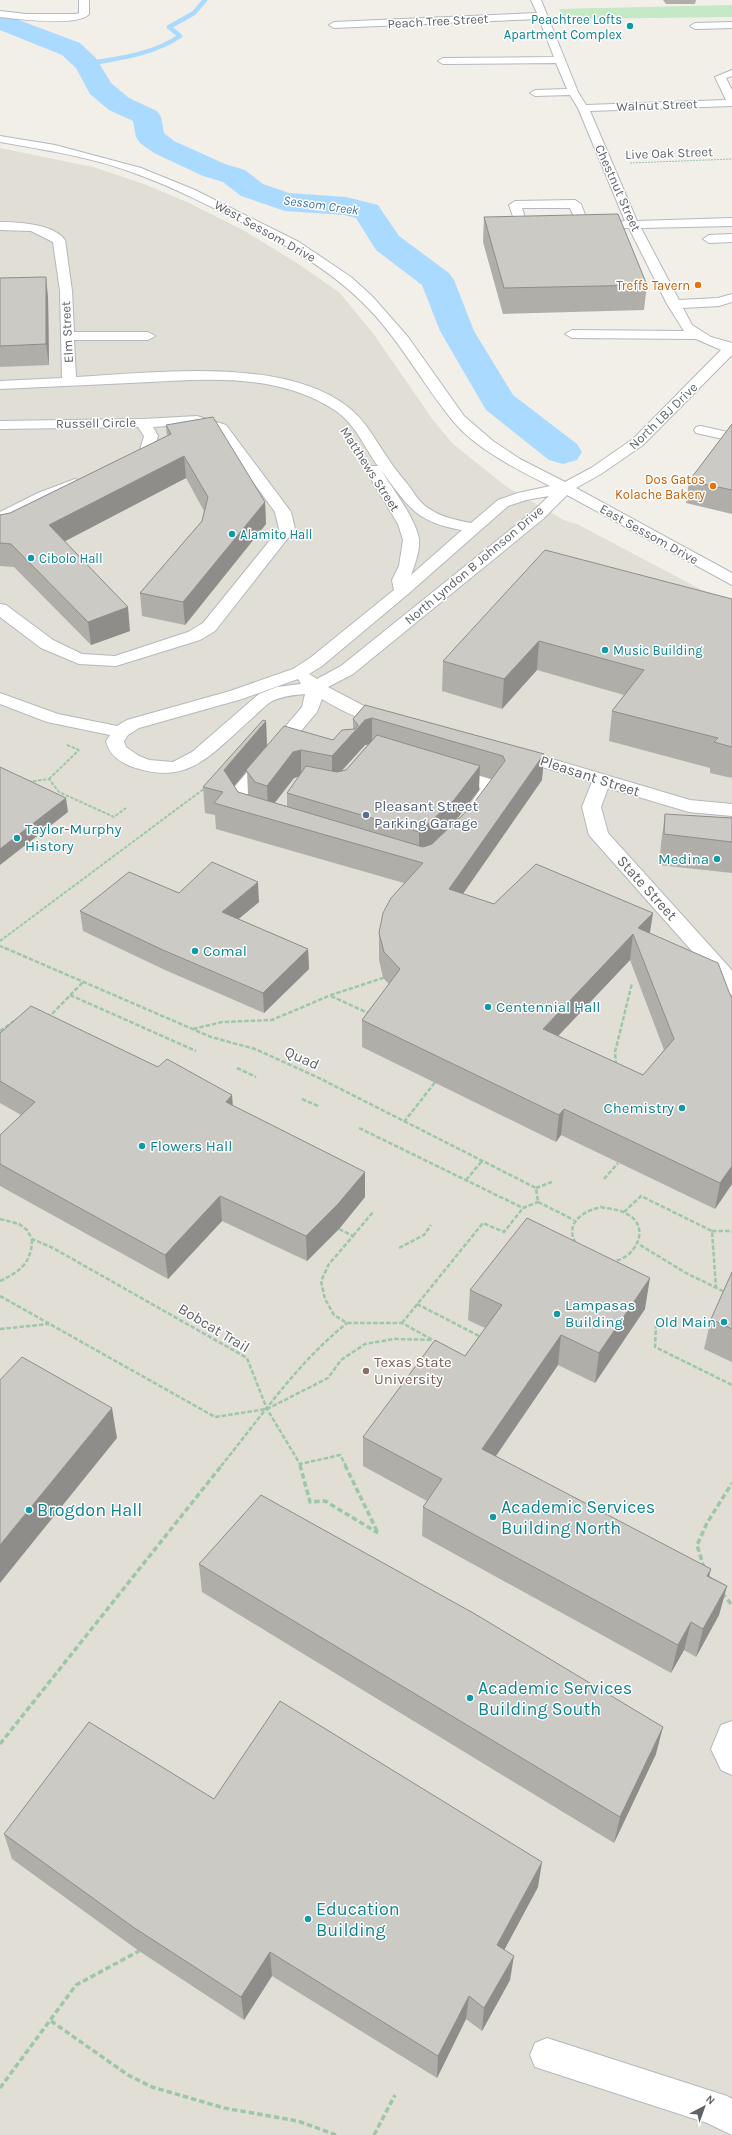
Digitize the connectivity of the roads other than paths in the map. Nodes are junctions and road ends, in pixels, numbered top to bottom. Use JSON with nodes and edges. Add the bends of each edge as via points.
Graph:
{"nodes":[{"id":1,"x":84,"y":0,"type":"edge"},
{"id":2,"x":536,"y":0,"type":"edge"},
{"id":3,"x":0,"y":14,"type":"edge"},
{"id":4,"x":543,"y":16,"type":"junction"},
{"id":5,"x":334,"y":25,"type":"dead end"},
{"id":6,"x":732,"y":25,"type":"edge"},
{"id":7,"x":695,"y":26,"type":"dead end"},
{"id":8,"x":561,"y":60,"type":"junction"},
{"id":9,"x":443,"y":61,"type":"dead end"},
{"id":10,"x":553,"y":73,"type":"dead end"},
{"id":11,"x":566,"y":73,"type":"junction"},
{"id":12,"x":732,"y":73,"type":"edge"},
{"id":13,"x":573,"y":92,"type":"junction"},
{"id":14,"x":535,"y":93,"type":"dead end"},
{"id":15,"x":732,"y":102,"type":"edge"},
{"id":16,"x":583,"y":108,"type":"junction"},
{"id":17,"x":0,"y":139,"type":"edge"},
{"id":18,"x":732,"y":222,"type":"edge"},
{"id":19,"x":633,"y":224,"type":"junction"},
{"id":20,"x":552,"y":225,"type":"edge"},
{"id":21,"x":567,"y":225,"type":"edge"},
{"id":22,"x":583,"y":225,"type":"junction"},
{"id":23,"x":597,"y":225,"type":"edge"},
{"id":24,"x":612,"y":225,"type":"edge"},
{"id":25,"x":0,"y":226,"type":"edge"},
{"id":26,"x":732,"y":238,"type":"edge"},
{"id":27,"x":708,"y":239,"type":"dead end"},
{"id":28,"x":50,"y":283,"type":"dead end"},
{"id":29,"x":64,"y":283,"type":"junction"},
{"id":30,"x":732,"y":298,"type":"edge"},
{"id":31,"x":674,"y":304,"type":"junction"},
{"id":32,"x":572,"y":334,"type":"dead end"},
{"id":33,"x":696,"y":335,"type":"junction"},
{"id":34,"x":68,"y":336,"type":"junction"},
{"id":35,"x":148,"y":336,"type":"dead end"},
{"id":36,"x":732,"y":348,"type":"edge"},
{"id":37,"x":101,"y":380,"type":"junction"},
{"id":38,"x":69,"y":381,"type":"junction"},
{"id":39,"x":0,"y":385,"type":"edge"},
{"id":40,"x":143,"y":423,"type":"junction"},
{"id":41,"x":0,"y":425,"type":"edge"},
{"id":42,"x":701,"y":430,"type":"dead end"},
{"id":43,"x":732,"y":437,"type":"edge"},
{"id":44,"x":115,"y":469,"type":"edge"},
{"id":45,"x":86,"y":480,"type":"edge"},
{"id":46,"x":566,"y":488,"type":"junction"},
{"id":47,"x":0,"y":518,"type":"edge"},
{"id":48,"x":476,"y":528,"type":"junction"},
{"id":49,"x":445,"y":554,"type":"junction"},
{"id":50,"x":476,"y":565,"type":"junction"},
{"id":51,"x":732,"y":580,"type":"edge"},
{"id":52,"x":402,"y":591,"type":"junction"},
{"id":53,"x":0,"y":609,"type":"edge"},
{"id":54,"x":299,"y":673,"type":"junction"},
{"id":55,"x":315,"y":687,"type":"junction"},
{"id":56,"x":0,"y":698,"type":"edge"},
{"id":57,"x":407,"y":724,"type":"edge"},
{"id":58,"x":120,"y":732,"type":"junction"},
{"id":59,"x":497,"y":748,"type":"edge"},
{"id":60,"x":433,"y":768,"type":"edge"},
{"id":61,"x":602,"y":780,"type":"junction"},
{"id":62,"x":732,"y":810,"type":"edge"},
{"id":63,"x":273,"y":820,"type":"edge"},
{"id":64,"x":466,"y":823,"type":"edge"},
{"id":65,"x":732,"y":988,"type":"edge"},
{"id":66,"x":732,"y":1735,"type":"edge"},
{"id":67,"x":732,"y":1760,"type":"edge"},
{"id":68,"x":548,"y":2055,"type":"dead end"},
{"id":69,"x":732,"y":2118,"type":"edge"}],
"edges":[{"from":1,"to":3,"type":"street","via":[[84,14],[78,17]]},
{"from":2,"to":4,"type":"street","name":"Chestnut Street"},
{"from":4,"to":5,"type":"street","name":"Peach Tree Street"},
{"from":4,"to":8,"type":"street","name":"Chestnut Street"},
{"from":6,"to":7,"type":"street"},
{"from":8,"to":9,"type":"street"},
{"from":8,"to":11,"type":"street","name":"Chestnut Street"},
{"from":10,"to":11,"type":"street"},
{"from":11,"to":13,"type":"street","name":"Chestnut Street"},
{"from":12,"to":15,"type":"street","via":[[720,77]]},
{"from":13,"to":14,"type":"street"},
{"from":13,"to":16,"type":"street","name":"Chestnut Street"},
{"from":15,"to":16,"type":"street","name":"Walnut Street"},
{"from":16,"to":19,"type":"street","name":"Chestnut Street"},
{"from":17,"to":46,"type":"street","name":"West Sessom Drive","via":[[55,148],[137,170],[191,192],[295,244],[368,299],[403,340],[459,419],[473,433],[515,462]]},
{"from":18,"to":19,"type":"street"},
{"from":19,"to":24,"type":"street"},
{"from":19,"to":31,"type":"street","name":"Chestnut Street"},
{"from":20,"to":22,"type":"street","via":[[522,225],[515,205],[575,204]]},
{"from":21,"to":22,"type":"street"},
{"from":22,"to":23,"type":"street"},
{"from":25,"to":29,"type":"street","name":"Elm Street","via":[[36,228],[50,233],[59,240]]},
{"from":26,"to":27,"type":"street"},
{"from":28,"to":29,"type":"street"},
{"from":29,"to":34,"type":"street","name":"Elm Street"},
{"from":30,"to":31,"type":"street","via":[[720,302]]},
{"from":31,"to":33,"type":"street","name":"Chestnut Street","via":[[687,327]]},
{"from":32,"to":33,"type":"street","via":[[602,332]]},
{"from":33,"to":36,"type":"street","name":"Chestnut Street"},
{"from":34,"to":35,"type":"street"},
{"from":34,"to":38,"type":"street","name":"Elm Street"},
{"from":36,"to":46,"type":"street","name":"North LBJ Drive","via":[[638,442],[606,465]]},
{"from":37,"to":38,"type":"street","name":"Matthews Street"},
{"from":37,"to":48,"type":"street","name":"Matthews Street","via":[[209,375],[244,377],[284,384],[317,394],[357,422],[417,507],[434,519]]},
{"from":37,"to":52,"type":"street","name":"Matthews Street","via":[[209,380],[260,386],[300,397],[321,408],[339,422],[351,438],[406,524],[411,540],[407,566],[400,580]]},
{"from":38,"to":39,"type":"street","name":"Matthews Street"},
{"from":40,"to":41,"type":"street","name":"Russell Circle"},
{"from":40,"to":44,"type":"street","name":"Russell Circle","via":[[152,436],[147,452]]},
{"from":40,"to":53,"type":"street","via":[[197,420],[221,428],[283,512],[287,529],[209,627],[194,636],[116,661],[79,659],[47,644]]},
{"from":42,"to":43,"type":"street"},
{"from":45,"to":47,"type":"street","via":[[43,496]]},
{"from":46,"to":48,"type":"street","name":"North Lyndon B Johnson Drive","via":[[523,496],[504,504]]},
{"from":46,"to":50,"type":"street","name":"North Lyndon B Johnson Drive","via":[[537,516]]},
{"from":46,"to":51,"type":"street","name":"East Sessom Drive"},
{"from":48,"to":49,"type":"street","name":"North Lyndon B Johnson Drive"},
{"from":49,"to":50,"type":"street"},
{"from":49,"to":52,"type":"street","name":"North Lyndon B Johnson Drive"},
{"from":50,"to":55,"type":"street","name":"North Lyndon B Johnson Drive","via":[[347,670]]},
{"from":52,"to":54,"type":"street","name":"North Lyndon B Johnson Drive"},
{"from":54,"to":55,"type":"street"},
{"from":54,"to":58,"type":"street","name":"North Lyndon B Johnson Drive","via":[[177,713],[151,718]]},
{"from":55,"to":57,"type":"street","via":[[344,705]]},
{"from":55,"to":58,"type":"street","name":"North Lyndon B Johnson Drive","via":[[283,691],[265,698],[198,756],[173,768],[151,768],[135,763],[117,747],[116,740]]},
{"from":55,"to":63,"type":"street","via":[[310,708],[298,734],[236,796],[248,813]]},
{"from":56,"to":58,"type":"street","via":[[53,718]]},
{"from":59,"to":61,"type":"street","name":"Pleasant Street"},
{"from":60,"to":64,"type":"street","via":[[493,786]]},
{"from":61,"to":62,"type":"street","name":"Pleasant Street","via":[[688,806]]},
{"from":61,"to":65,"type":"street","name":"State Street","via":[[590,811],[599,835],[722,972]]},
{"from":66,"to":67,"type":"street","via":[[726,1749]]},
{"from":68,"to":69,"type":"street","via":[[714,2108]]}]}
